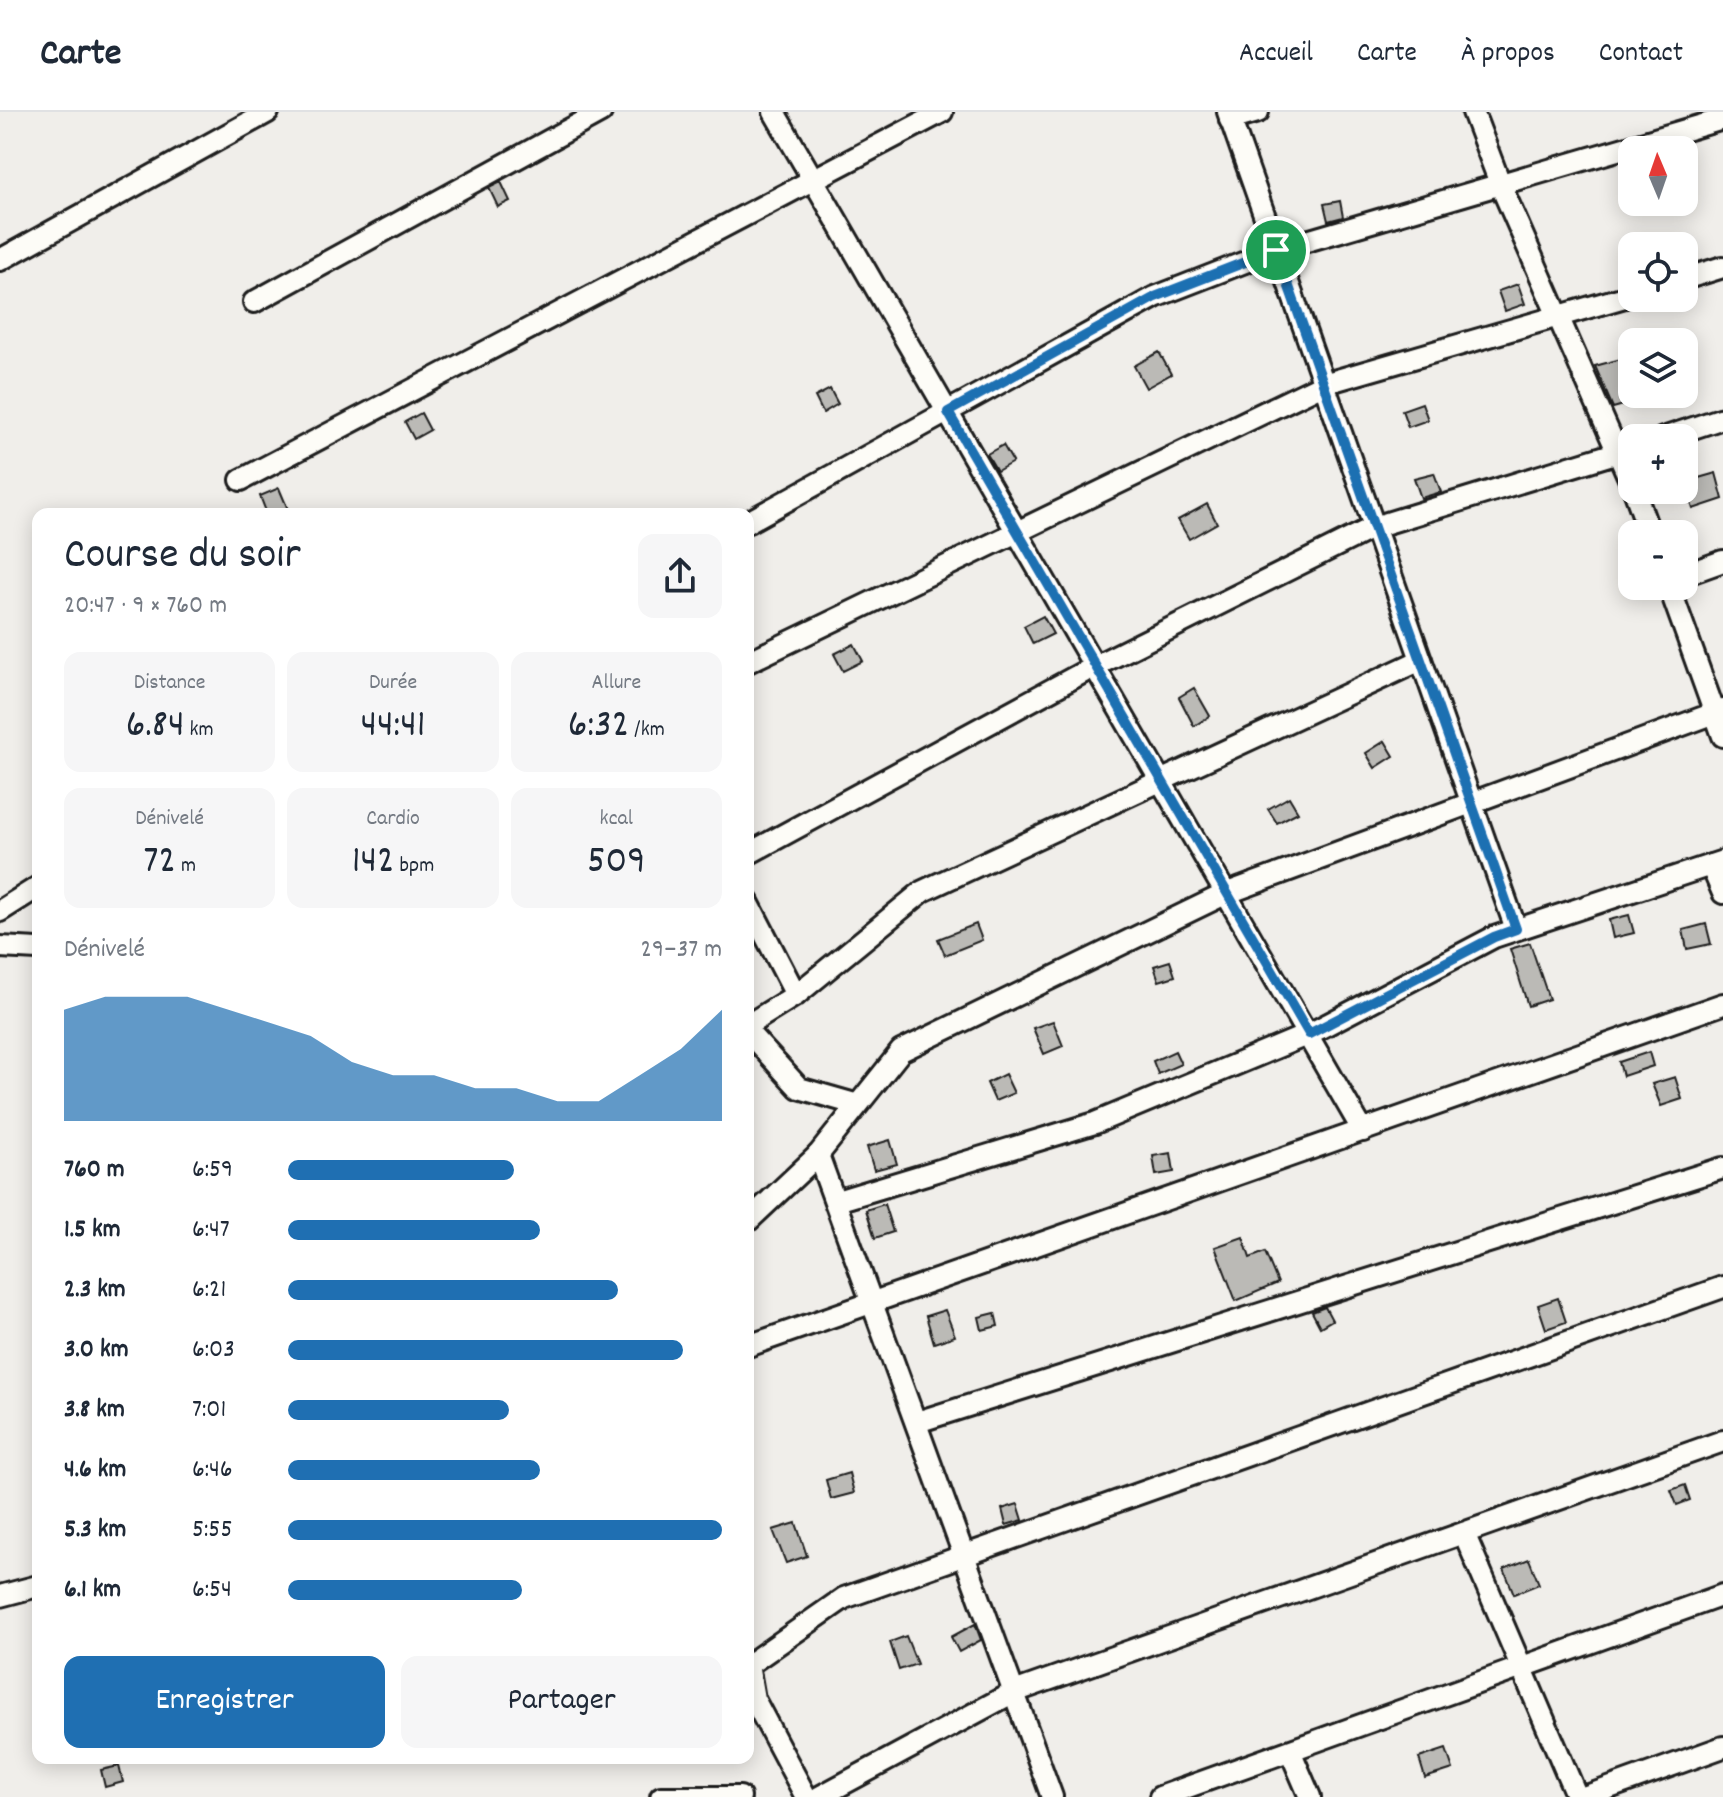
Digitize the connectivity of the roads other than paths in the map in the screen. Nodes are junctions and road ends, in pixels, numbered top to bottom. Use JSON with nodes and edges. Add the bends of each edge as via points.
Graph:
{"nodes":[{"id":1,"x":268,"y":112,"type":"edge"},
{"id":2,"x":601,"y":112,"type":"edge"},
{"id":3,"x":774,"y":112,"type":"edge"},
{"id":4,"x":942,"y":112,"type":"edge"},
{"id":5,"x":1258,"y":112,"type":"edge"},
{"id":6,"x":1473,"y":112,"type":"edge"},
{"id":7,"x":1229,"y":116,"type":"edge"},
{"id":8,"x":1723,"y":119,"type":"edge"},
{"id":9,"x":813,"y":179,"type":"junction"},
{"id":10,"x":1501,"y":186,"type":"junction"},
{"id":11,"x":1276,"y":250,"type":"junction"},
{"id":12,"x":0,"y":260,"type":"edge"},
{"id":13,"x":1723,"y":267,"type":"edge"},
{"id":14,"x":1698,"y":275,"type":"edge"},
{"id":15,"x":1618,"y":299,"type":"edge"},
{"id":16,"x":254,"y":302,"type":"dead end"},
{"id":17,"x":1559,"y":318,"type":"junction"},
{"id":18,"x":1323,"y":384,"type":"junction"},
{"id":19,"x":948,"y":412,"type":"junction"},
{"id":20,"x":1723,"y":418,"type":"edge"},
{"id":21,"x":1698,"y":426,"type":"edge"},
{"id":22,"x":1618,"y":434,"type":"edge"},
{"id":23,"x":1618,"y":452,"type":"edge"},
{"id":24,"x":241,"y":480,"type":"dead end"},
{"id":25,"x":754,"y":519,"type":"edge"},
{"id":26,"x":1374,"y":527,"type":"junction"},
{"id":27,"x":1018,"y":532,"type":"junction"},
{"id":28,"x":1723,"y":561,"type":"edge"},
{"id":29,"x":1698,"y":570,"type":"edge"},
{"id":30,"x":1675,"y":600,"type":"edge"},
{"id":31,"x":754,"y":659,"type":"edge"},
{"id":32,"x":1421,"y":660,"type":"junction"},
{"id":33,"x":1095,"y":666,"type":"junction"},
{"id":34,"x":1719,"y":712,"type":"edge"},
{"id":35,"x":1723,"y":736,"type":"edge"},
{"id":36,"x":1161,"y":781,"type":"junction"},
{"id":37,"x":1471,"y":803,"type":"junction"},
{"id":38,"x":754,"y":851,"type":"edge"},
{"id":39,"x":1717,"y":863,"type":"edge"},
{"id":40,"x":32,"y":891,"type":"edge"},
{"id":41,"x":1723,"y":893,"type":"edge"},
{"id":42,"x":1225,"y":894,"type":"junction"},
{"id":43,"x":0,"y":911,"type":"edge"},
{"id":44,"x":754,"y":914,"type":"edge"},
{"id":45,"x":1516,"y":929,"type":"junction"},
{"id":46,"x":0,"y":947,"type":"edge"},
{"id":47,"x":32,"y":949,"type":"edge"},
{"id":48,"x":796,"y":995,"type":"junction"},
{"id":49,"x":1723,"y":1004,"type":"edge"},
{"id":50,"x":754,"y":1021,"type":"edge"},
{"id":51,"x":1309,"y":1034,"type":"junction"},
{"id":52,"x":754,"y":1039,"type":"edge"},
{"id":53,"x":855,"y":1104,"type":"junction"},
{"id":54,"x":1363,"y":1131,"type":"junction"},
{"id":55,"x":818,"y":1155,"type":"junction"},
{"id":56,"x":1723,"y":1168,"type":"edge"},
{"id":57,"x":837,"y":1201,"type":"junction"},
{"id":58,"x":754,"y":1215,"type":"edge"},
{"id":59,"x":1723,"y":1287,"type":"edge"},
{"id":60,"x":873,"y":1302,"type":"junction"},
{"id":61,"x":754,"y":1344,"type":"edge"},
{"id":62,"x":917,"y":1422,"type":"junction"},
{"id":63,"x":1723,"y":1441,"type":"edge"},
{"id":64,"x":1464,"y":1533,"type":"junction"},
{"id":65,"x":964,"y":1555,"type":"junction"},
{"id":66,"x":32,"y":1588,"type":"edge"},
{"id":67,"x":1723,"y":1595,"type":"edge"},
{"id":68,"x":0,"y":1596,"type":"edge"},
{"id":69,"x":754,"y":1661,"type":"edge"},
{"id":70,"x":1521,"y":1666,"type":"junction"},
{"id":71,"x":1014,"y":1692,"type":"junction"},
{"id":72,"x":754,"y":1702,"type":"edge"},
{"id":73,"x":1723,"y":1747,"type":"edge"},
{"id":74,"x":1291,"y":1753,"type":"junction"},
{"id":75,"x":661,"y":1797,"type":"edge"},
{"id":76,"x":740,"y":1797,"type":"edge"},
{"id":77,"x":806,"y":1797,"type":"edge"},
{"id":78,"x":819,"y":1797,"type":"edge"},
{"id":79,"x":1052,"y":1797,"type":"edge"},
{"id":80,"x":1160,"y":1797,"type":"edge"},
{"id":81,"x":1310,"y":1797,"type":"edge"},
{"id":82,"x":1577,"y":1797,"type":"edge"},
{"id":83,"x":1584,"y":1797,"type":"edge"}],
"edges":[{"from":1,"to":12,"type":"street"},
{"from":2,"to":16,"type":"street"},
{"from":3,"to":9,"type":"street"},
{"from":4,"to":9,"type":"street"},
{"from":5,"to":7,"type":"street"},
{"from":6,"to":10,"type":"street"},
{"from":7,"to":11,"type":"street"},
{"from":8,"to":10,"type":"street"},
{"from":9,"to":19,"type":"street"},
{"from":9,"to":24,"type":"street"},
{"from":10,"to":11,"type":"street"},
{"from":10,"to":17,"type":"street"},
{"from":11,"to":18,"type":"street"},
{"from":11,"to":19,"type":"street","via":[[1155,297]]},
{"from":13,"to":14,"type":"street"},
{"from":15,"to":17,"type":"street"},
{"from":17,"to":18,"type":"street"},
{"from":17,"to":22,"type":"street"},
{"from":18,"to":26,"type":"street"},
{"from":18,"to":27,"type":"street"},
{"from":19,"to":25,"type":"street"},
{"from":19,"to":27,"type":"street"},
{"from":20,"to":21,"type":"street"},
{"from":23,"to":26,"type":"street"},
{"from":26,"to":32,"type":"street"},
{"from":26,"to":33,"type":"street"},
{"from":27,"to":31,"type":"street"},
{"from":27,"to":33,"type":"street"},
{"from":28,"to":29,"type":"street"},
{"from":30,"to":34,"type":"street"},
{"from":32,"to":36,"type":"street"},
{"from":32,"to":37,"type":"street"},
{"from":33,"to":36,"type":"street"},
{"from":33,"to":38,"type":"street"},
{"from":34,"to":35,"type":"street"},
{"from":34,"to":37,"type":"street"},
{"from":36,"to":42,"type":"street"},
{"from":36,"to":48,"type":"street","via":[[923,891]]},
{"from":37,"to":42,"type":"street"},
{"from":37,"to":45,"type":"street"},
{"from":39,"to":41,"type":"street"},
{"from":39,"to":45,"type":"street"},
{"from":40,"to":43,"type":"street"},
{"from":42,"to":51,"type":"street"},
{"from":42,"to":53,"type":"street","via":[[901,1051]]},
{"from":44,"to":48,"type":"street"},
{"from":45,"to":51,"type":"street"},
{"from":46,"to":47,"type":"street"},
{"from":48,"to":50,"type":"street"},
{"from":49,"to":54,"type":"street"},
{"from":51,"to":54,"type":"street"},
{"from":51,"to":57,"type":"street","via":[[1095,1123]]},
{"from":52,"to":53,"type":"street","via":[[799,1088]]},
{"from":53,"to":55,"type":"street"},
{"from":54,"to":60,"type":"street"},
{"from":55,"to":57,"type":"street"},
{"from":55,"to":58,"type":"street"},
{"from":56,"to":62,"type":"street"},
{"from":57,"to":60,"type":"street"},
{"from":59,"to":65,"type":"street"},
{"from":60,"to":61,"type":"street"},
{"from":60,"to":62,"type":"street"},
{"from":62,"to":65,"type":"street"},
{"from":63,"to":64,"type":"street"},
{"from":64,"to":70,"type":"street"},
{"from":64,"to":71,"type":"street"},
{"from":65,"to":69,"type":"street","via":[[844,1598]]},
{"from":65,"to":71,"type":"street"},
{"from":66,"to":68,"type":"street"},
{"from":67,"to":70,"type":"street"},
{"from":70,"to":74,"type":"street"},
{"from":70,"to":82,"type":"street"},
{"from":71,"to":78,"type":"street"},
{"from":71,"to":79,"type":"street"},
{"from":72,"to":77,"type":"street"},
{"from":73,"to":83,"type":"street"},
{"from":74,"to":80,"type":"street"},
{"from":74,"to":81,"type":"street"},
{"from":75,"to":76,"type":"street"}]}
